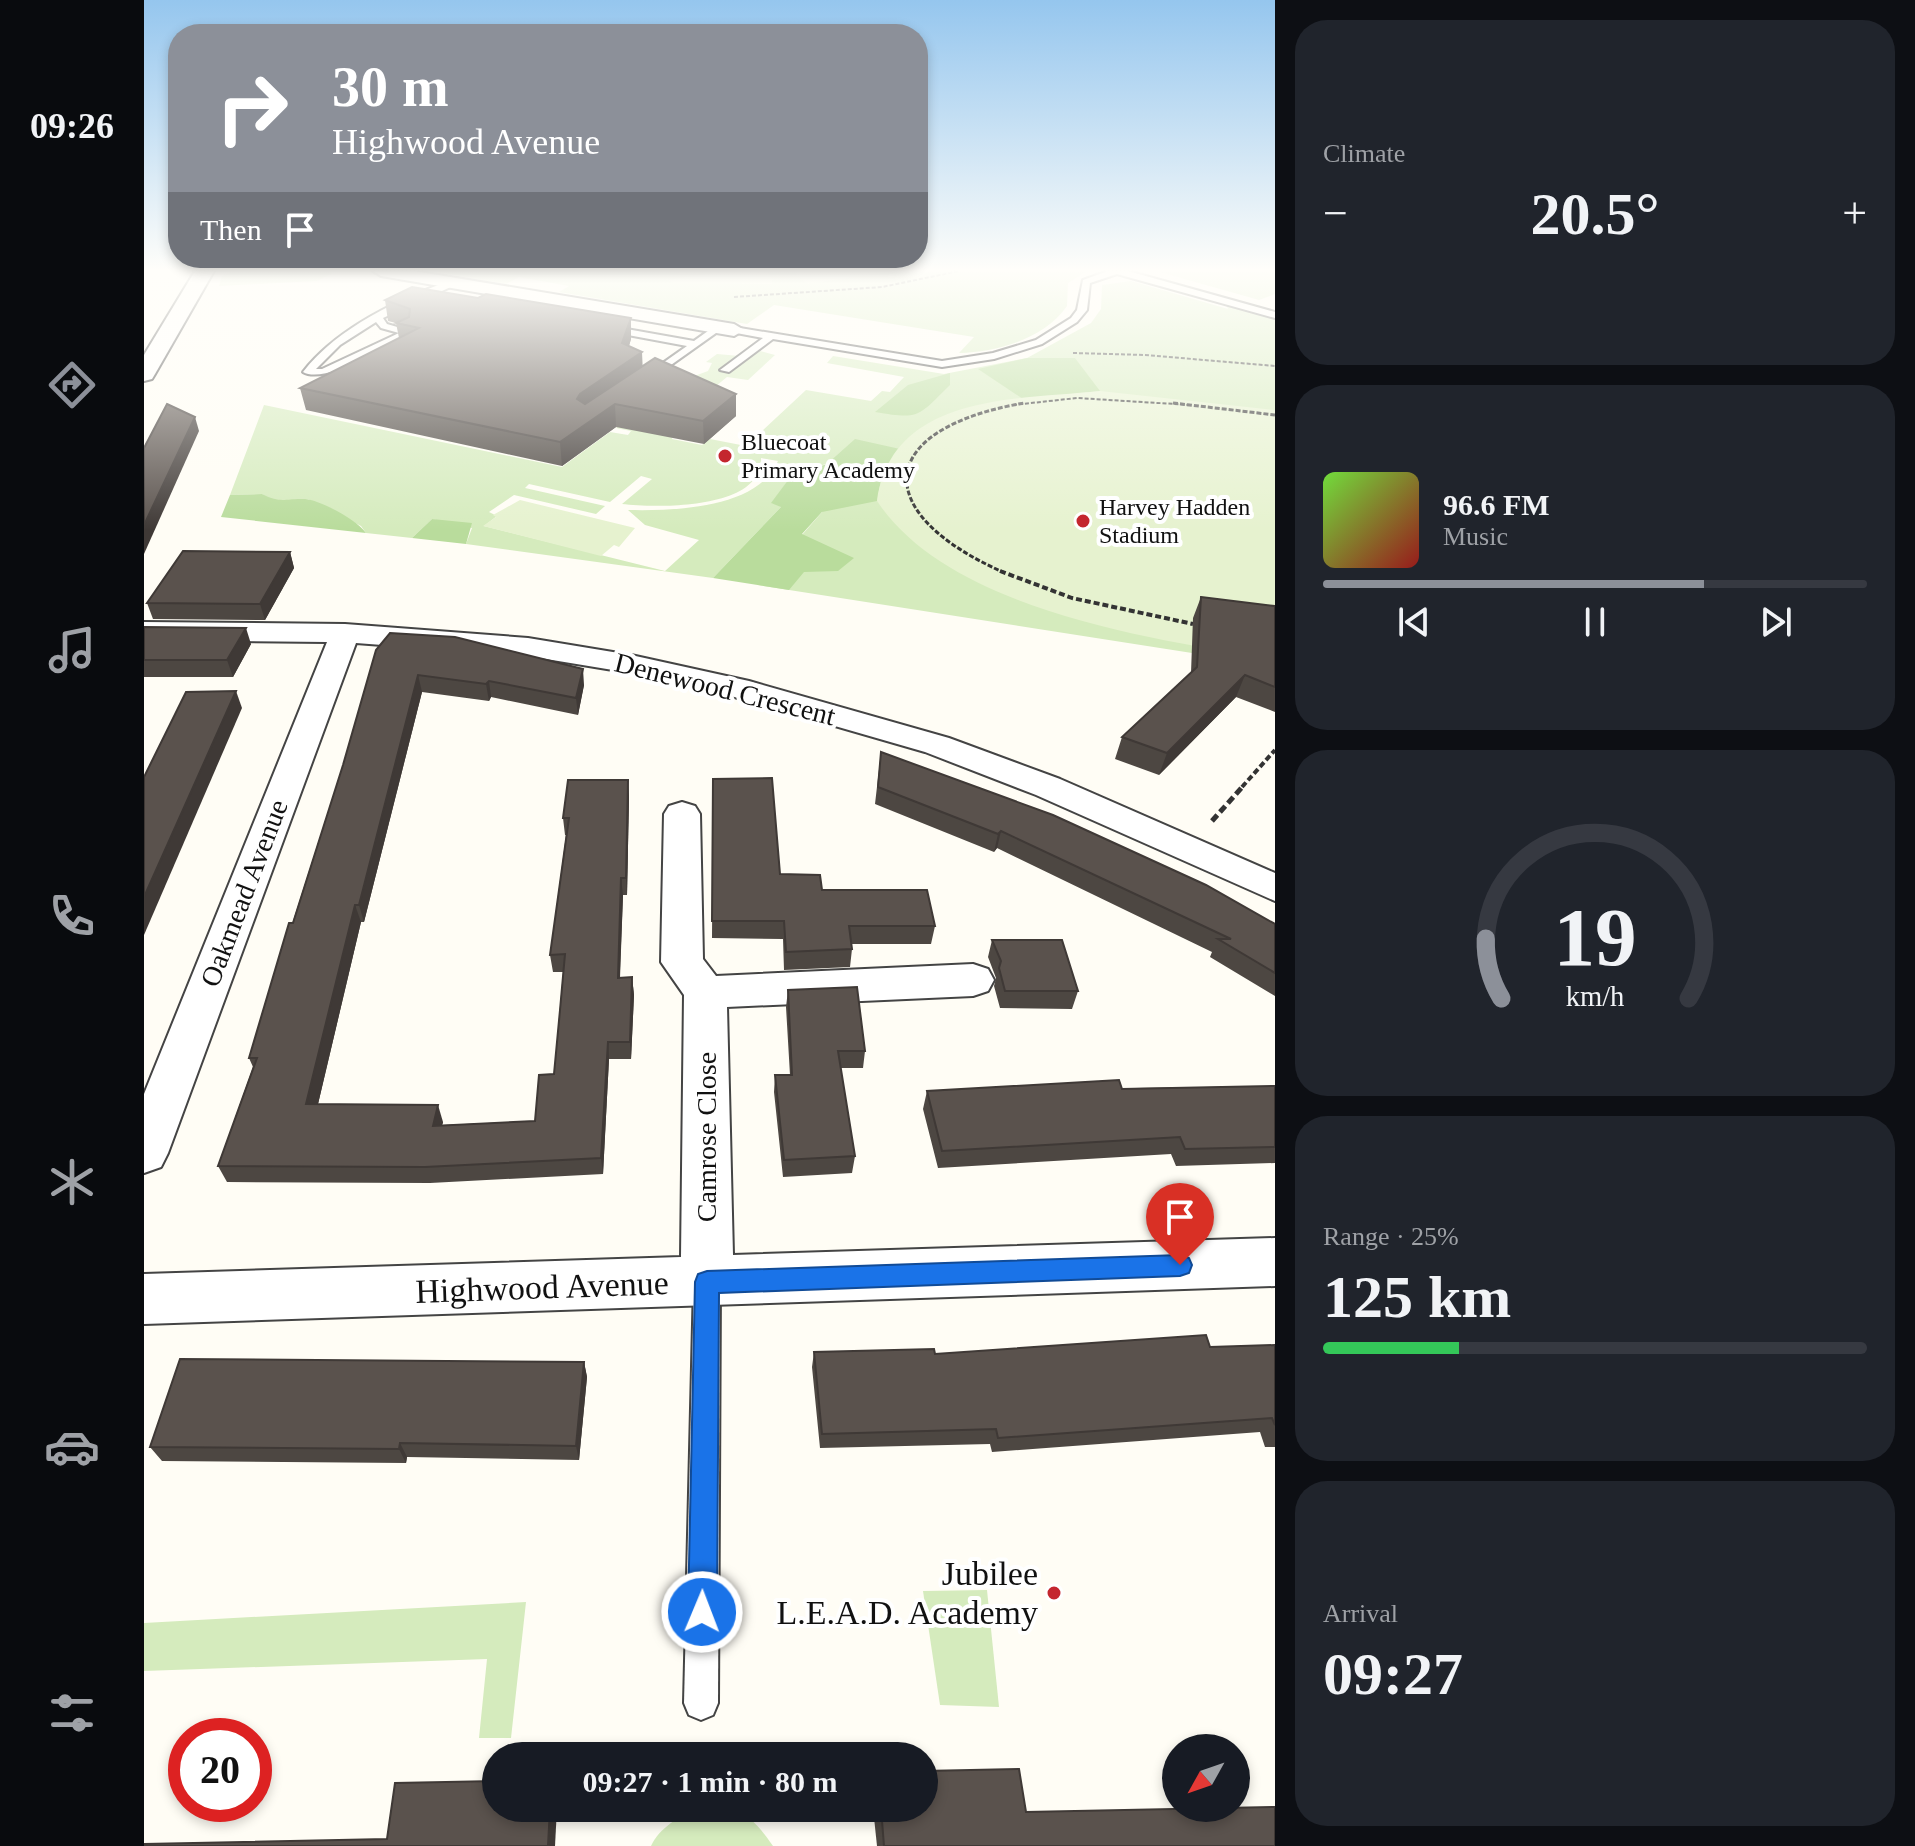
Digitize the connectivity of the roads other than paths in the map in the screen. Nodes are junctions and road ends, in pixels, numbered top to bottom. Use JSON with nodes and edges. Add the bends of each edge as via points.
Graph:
{"nodes":[{"id":1,"x":325,"y":357,"type":"edge"},
{"id":2,"x":356,"y":357,"type":"edge"},
{"id":3,"x":677,"y":357,"type":"edge"},
{"id":4,"x":743,"y":357,"type":"edge"},
{"id":5,"x":898,"y":357,"type":"edge"},
{"id":6,"x":978,"y":357,"type":"edge"},
{"id":7,"x":725,"y":370,"type":"dead end"},
{"id":8,"x":635,"y":387,"type":"edge"},
{"id":9,"x":144,"y":631,"type":"edge"},
{"id":10,"x":345,"y":633,"type":"junction"},
{"id":11,"x":682,"y":814,"type":"dead end"},
{"id":12,"x":1275,"y":888,"type":"edge"},
{"id":13,"x":973,"y":980,"type":"dead end"},
{"id":14,"x":705,"y":992,"type":"junction"},
{"id":15,"x":144,"y":1153,"type":"edge"},
{"id":16,"x":1275,"y":1262,"type":"edge"},
{"id":17,"x":707,"y":1282,"type":"junction"},
{"id":18,"x":144,"y":1299,"type":"edge"},
{"id":19,"x":701,"y":1703,"type":"dead end"}],
"edges":[{"from":1,"to":2,"type":"lane","via":[[308,372],[324,372]]},
{"from":3,"to":8,"type":"lane"},
{"from":4,"to":7,"type":"lane"},
{"from":5,"to":6,"type":"lane","via":[[942,364]]},
{"from":9,"to":10,"type":"street","name":"Denewood Crescent"},
{"from":10,"to":12,"type":"street","name":"Denewood Crescent","via":[[528,647],[738,688],[937,745],[1048,787]]},
{"from":10,"to":15,"type":"street","name":"Oakmead Avenue"},
{"from":11,"to":14,"type":"street","via":[[682,962]]},
{"from":13,"to":14,"type":"street"},
{"from":14,"to":17,"type":"street","name":"Camrose Close"},
{"from":16,"to":17,"type":"street","name":"Highwood Avenue"},
{"from":17,"to":18,"type":"street","name":"Highwood Avenue"},
{"from":17,"to":19,"type":"lane"}]}
